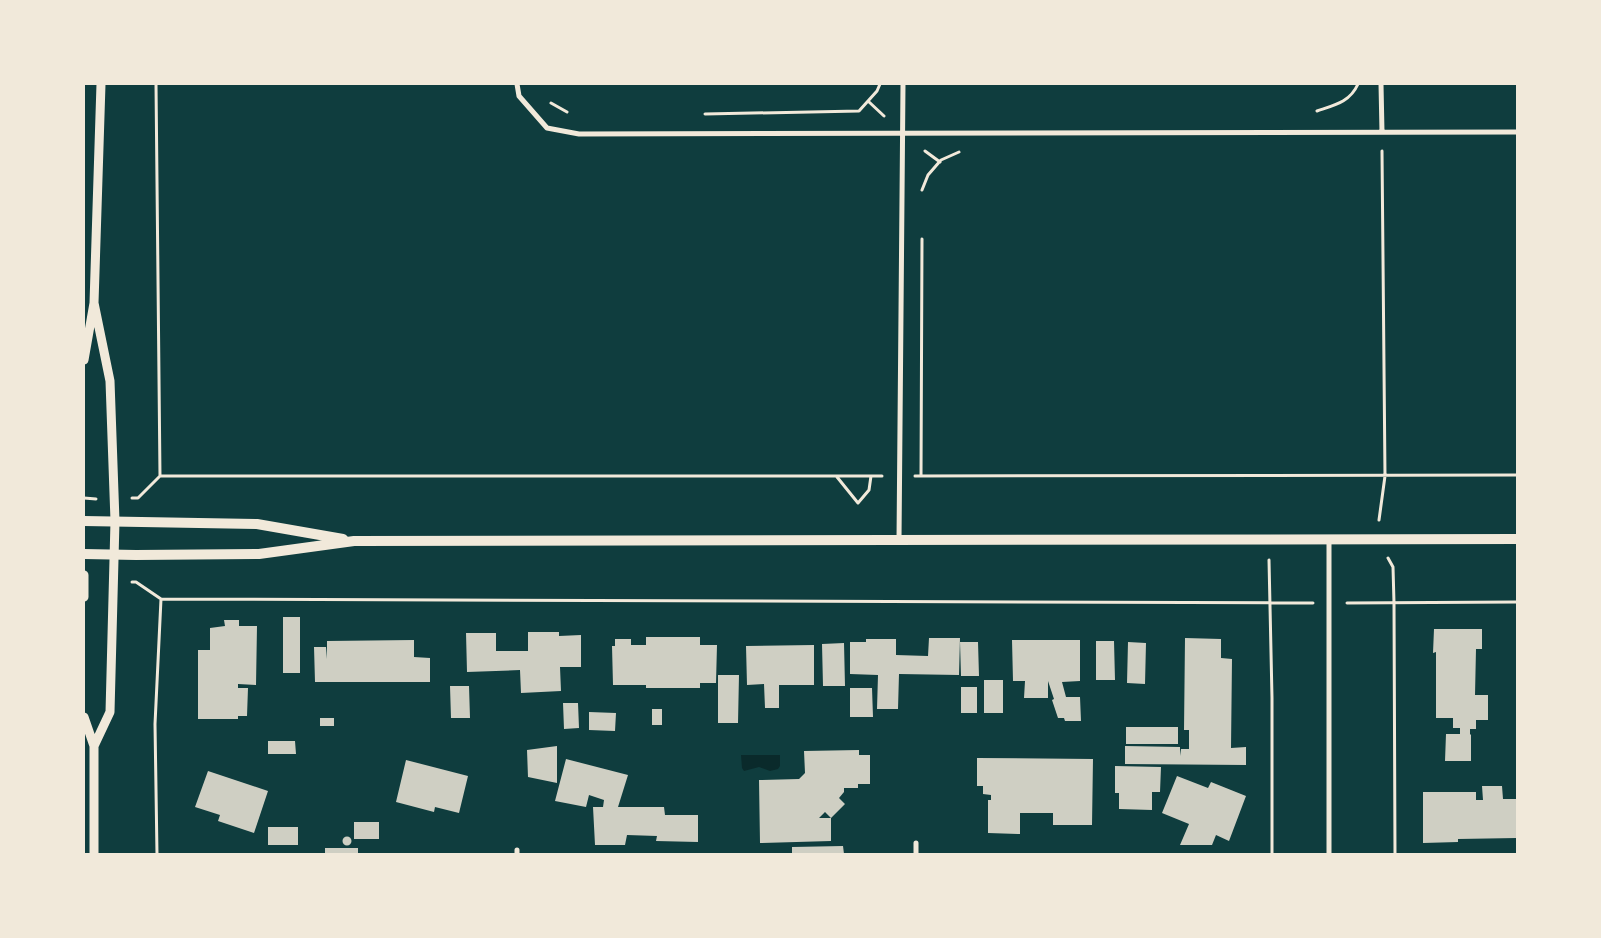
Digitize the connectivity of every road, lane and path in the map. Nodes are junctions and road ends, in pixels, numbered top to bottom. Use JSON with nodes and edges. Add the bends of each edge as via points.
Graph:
{"nodes":[{"id":1,"x":101,"y":84,"type":"edge"},
{"id":2,"x":156,"y":84,"type":"edge"},
{"id":3,"x":517,"y":84,"type":"edge"},
{"id":4,"x":880,"y":84,"type":"edge"},
{"id":5,"x":904,"y":84,"type":"edge"},
{"id":6,"x":1358,"y":84,"type":"edge"},
{"id":7,"x":1381,"y":84,"type":"edge"},
{"id":8,"x":545,"y":98,"type":"dead end"},
{"id":9,"x":1317,"y":111,"type":"dead end"},
{"id":10,"x":575,"y":114,"type":"dead end"},
{"id":11,"x":702,"y":114,"type":"dead end"},
{"id":12,"x":1382,"y":132,"type":"junction"},
{"id":13,"x":1517,"y":132,"type":"edge"},
{"id":14,"x":903,"y":133,"type":"junction"},
{"id":15,"x":1382,"y":151,"type":"dead end"},
{"id":16,"x":968,"y":152,"type":"dead end"},
{"id":17,"x":922,"y":198,"type":"dead end"},
{"id":18,"x":922,"y":238,"type":"dead end"},
{"id":19,"x":94,"y":303,"type":"junction"},
{"id":20,"x":84,"y":360,"type":"edge"},
{"id":21,"x":160,"y":476,"type":"junction"},
{"id":22,"x":836,"y":476,"type":"junction"},
{"id":23,"x":1385,"y":476,"type":"junction"},
{"id":24,"x":1517,"y":476,"type":"edge"},
{"id":25,"x":138,"y":498,"type":"dead end"},
{"id":26,"x":84,"y":521,"type":"edge"},
{"id":27,"x":115,"y":521,"type":"junction"},
{"id":28,"x":1269,"y":539,"type":"junction"},
{"id":29,"x":1329,"y":539,"type":"junction"},
{"id":30,"x":1377,"y":539,"type":"junction"},
{"id":31,"x":1517,"y":539,"type":"edge"},
{"id":32,"x":899,"y":540,"type":"junction"},
{"id":33,"x":354,"y":541,"type":"junction"},
{"id":34,"x":84,"y":554,"type":"edge"},
{"id":35,"x":114,"y":554,"type":"junction"},
{"id":36,"x":84,"y":576,"type":"edge"},
{"id":37,"x":136,"y":582,"type":"dead end"},
{"id":38,"x":84,"y":597,"type":"edge"},
{"id":39,"x":161,"y":599,"type":"junction"},
{"id":40,"x":1394,"y":602,"type":"junction"},
{"id":41,"x":1517,"y":602,"type":"edge"},
{"id":42,"x":1270,"y":603,"type":"junction"},
{"id":43,"x":84,"y":717,"type":"edge"},
{"id":44,"x":94,"y":746,"type":"junction"},
{"id":45,"x":916,"y":843,"type":"dead end"},
{"id":46,"x":94,"y":854,"type":"edge"},
{"id":47,"x":157,"y":854,"type":"edge"},
{"id":48,"x":916,"y":854,"type":"edge"},
{"id":49,"x":1272,"y":854,"type":"edge"},
{"id":50,"x":1329,"y":854,"type":"edge"},
{"id":51,"x":1395,"y":854,"type":"edge"}],
"edges":[{"from":1,"to":19,"type":"street"},
{"from":2,"to":21,"type":"path"},
{"from":3,"to":14,"type":"street","via":[[519,96],[547,128],[579,134]]},
{"from":4,"to":11,"type":"path","via":[[859,112]]},
{"from":5,"to":14,"type":"street"},
{"from":6,"to":9,"type":"path","via":[[1344,102]]},
{"from":7,"to":12,"type":"street"},
{"from":8,"to":10,"type":"path"},
{"from":12,"to":13,"type":"street"},
{"from":12,"to":14,"type":"street"},
{"from":14,"to":32,"type":"street"},
{"from":15,"to":23,"type":"path"},
{"from":16,"to":17,"type":"path","via":[[959,152],[941,160],[928,175]]},
{"from":18,"to":23,"type":"path","via":[[921,476]]},
{"from":19,"to":20,"type":"street"},
{"from":19,"to":27,"type":"street","via":[[110,381]]},
{"from":21,"to":22,"type":"path"},
{"from":21,"to":25,"type":"path"},
{"from":22,"to":22,"type":"path","via":[[858,503],[869,490],[871,476]]},
{"from":23,"to":24,"type":"path"},
{"from":23,"to":30,"type":"path"},
{"from":26,"to":27,"type":"main road"},
{"from":27,"to":33,"type":"main road","via":[[257,524]]},
{"from":27,"to":35,"type":"street"},
{"from":28,"to":29,"type":"main road"},
{"from":28,"to":32,"type":"main road"},
{"from":28,"to":42,"type":"path"},
{"from":29,"to":30,"type":"main road"},
{"from":29,"to":50,"type":"street"},
{"from":30,"to":31,"type":"main road"},
{"from":30,"to":40,"type":"path","via":[[1393,567]]},
{"from":32,"to":33,"type":"main road"},
{"from":33,"to":35,"type":"main road","via":[[259,554]]},
{"from":34,"to":35,"type":"main road"},
{"from":35,"to":44,"type":"street","via":[[110,712]]},
{"from":36,"to":38,"type":"street"},
{"from":37,"to":39,"type":"path"},
{"from":39,"to":42,"type":"path"},
{"from":39,"to":47,"type":"path","via":[[155,724]]},
{"from":40,"to":41,"type":"path"},
{"from":40,"to":51,"type":"path"},
{"from":42,"to":49,"type":"path"},
{"from":43,"to":44,"type":"street"},
{"from":44,"to":46,"type":"street"},
{"from":45,"to":48,"type":"street"}]}
